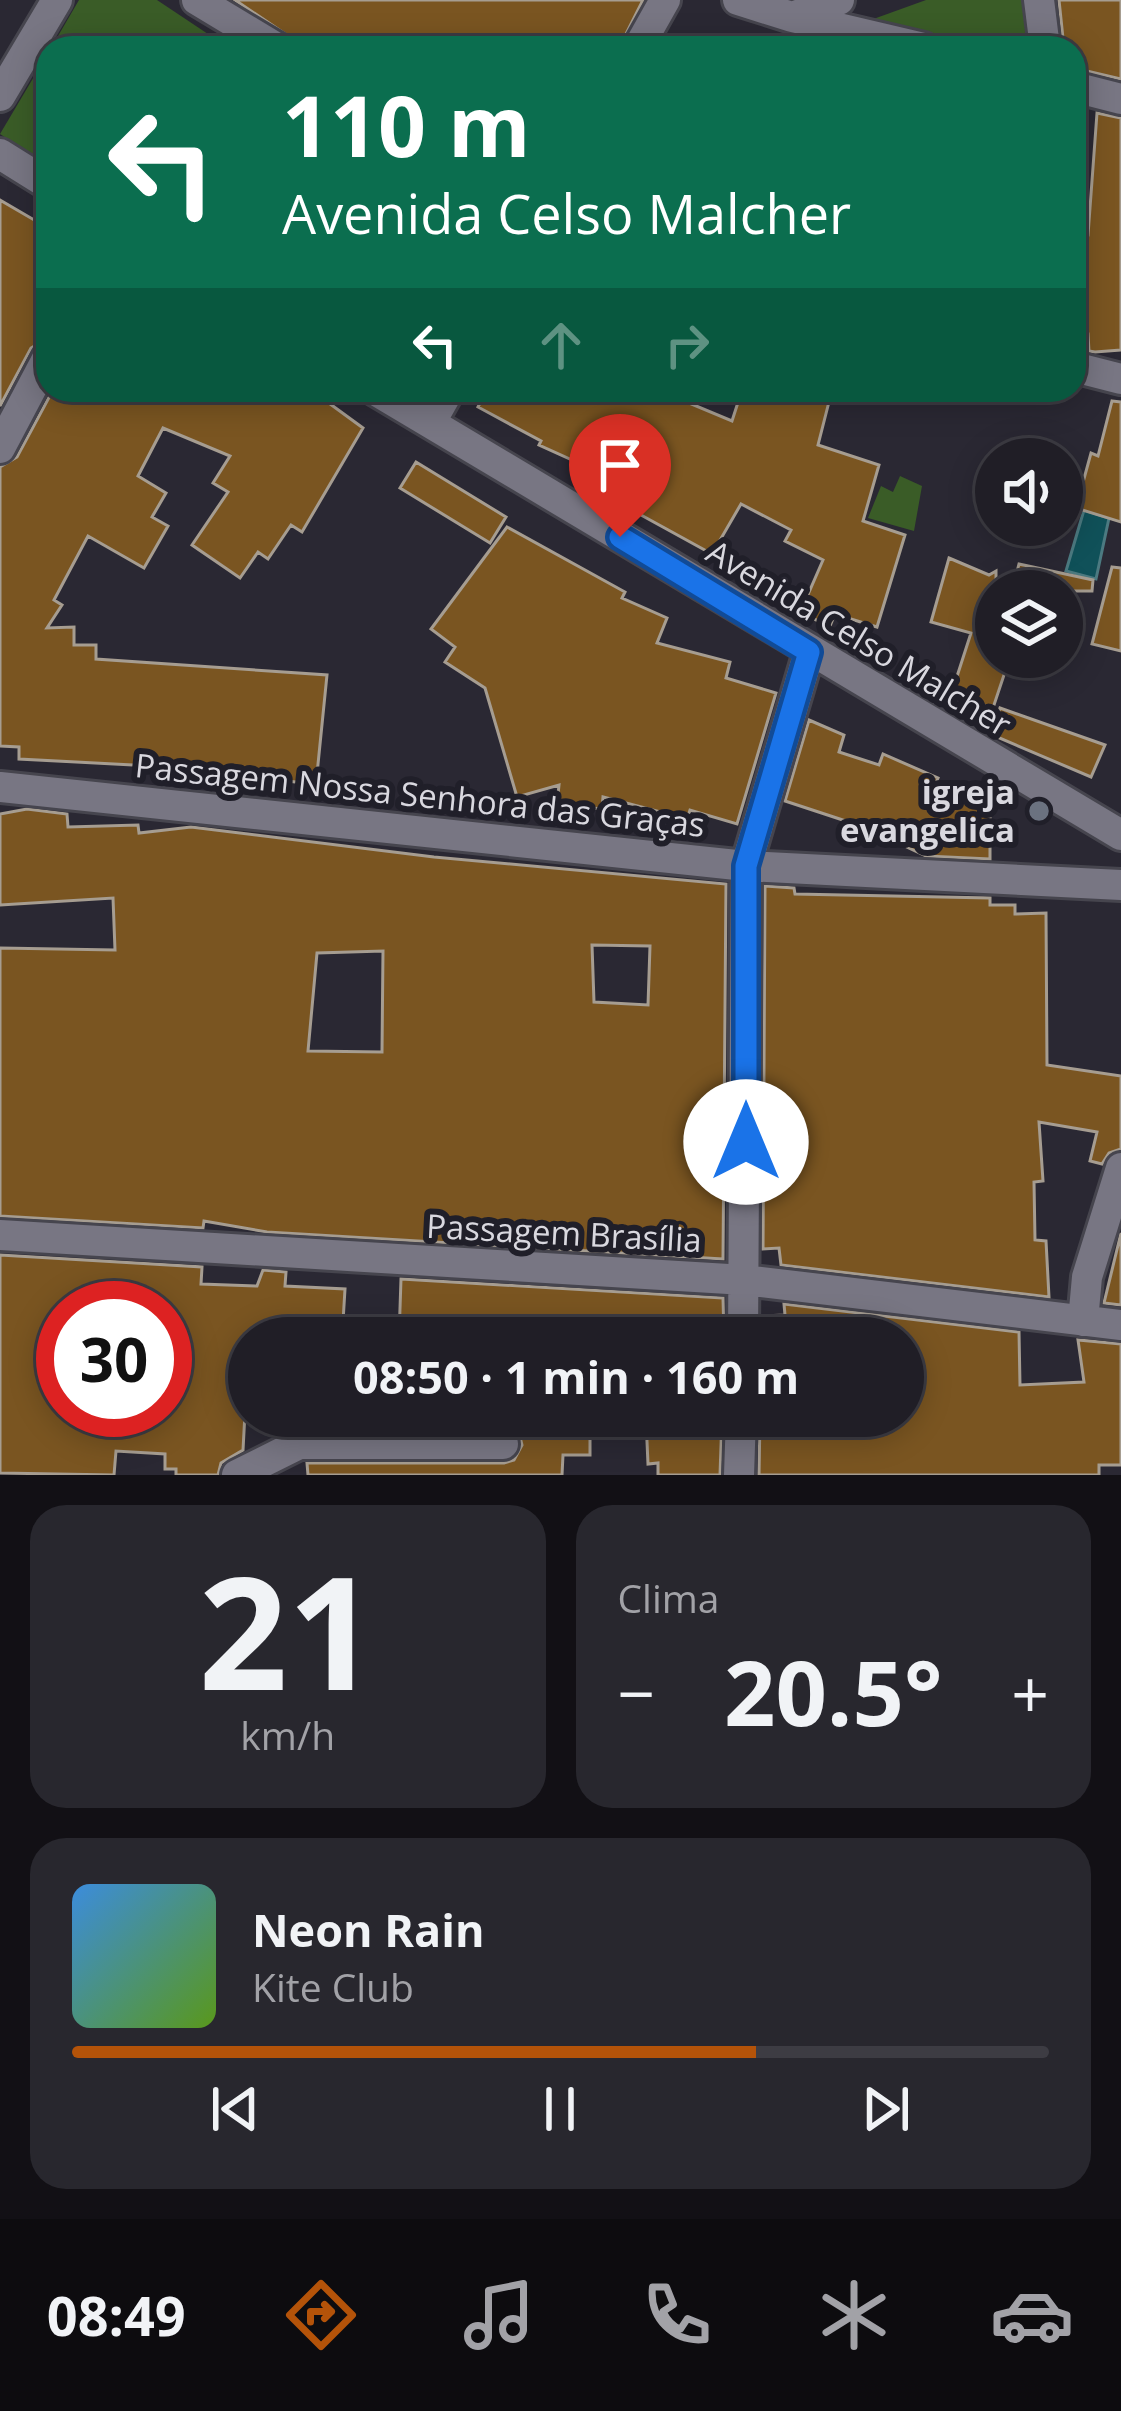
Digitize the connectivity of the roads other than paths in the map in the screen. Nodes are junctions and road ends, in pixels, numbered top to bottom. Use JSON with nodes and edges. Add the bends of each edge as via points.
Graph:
{"nodes":[{"id":1,"x":57,"y":0,"type":"edge"},
{"id":2,"x":197,"y":0,"type":"edge"},
{"id":3,"x":665,"y":0,"type":"edge"},
{"id":4,"x":738,"y":0,"type":"edge"},
{"id":5,"x":839,"y":0,"type":"edge"},
{"id":6,"x":1039,"y":0,"type":"edge"},
{"id":7,"x":793,"y":17,"type":"junction"},
{"id":8,"x":257,"y":36,"type":"edge"},
{"id":9,"x":645,"y":36,"type":"edge"},
{"id":10,"x":873,"y":36,"type":"edge"},
{"id":11,"x":1044,"y":36,"type":"edge"},
{"id":12,"x":1086,"y":90,"type":"edge"},
{"id":13,"x":0,"y":96,"type":"edge"},
{"id":14,"x":1121,"y":99,"type":"edge"},
{"id":15,"x":0,"y":154,"type":"edge"},
{"id":16,"x":36,"y":176,"type":"edge"},
{"id":17,"x":1086,"y":370,"type":"edge"},
{"id":18,"x":36,"y":379,"type":"edge"},
{"id":19,"x":1121,"y":379,"type":"edge"},
{"id":20,"x":396,"y":402,"type":"edge"},
{"id":21,"x":442,"y":402,"type":"edge"},
{"id":22,"x":431,"y":422,"type":"junction"},
{"id":23,"x":0,"y":448,"type":"edge"},
{"id":24,"x":809,"y":652,"type":"junction"},
{"id":25,"x":0,"y":787,"type":"edge"},
{"id":26,"x":1121,"y":835,"type":"edge"},
{"id":27,"x":746,"y":866,"type":"junction"},
{"id":28,"x":1121,"y":885,"type":"edge"},
{"id":29,"x":1121,"y":1168,"type":"edge"},
{"id":30,"x":0,"y":1235,"type":"edge"},
{"id":31,"x":745,"y":1280,"type":"junction"},
{"id":32,"x":744,"y":1317,"type":"edge"},
{"id":33,"x":1083,"y":1321,"type":"junction"},
{"id":34,"x":1121,"y":1325,"type":"edge"},
{"id":35,"x":740,"y":1437,"type":"edge"},
{"id":36,"x":503,"y":1444,"type":"dead end"},
{"id":37,"x":237,"y":1475,"type":"edge"},
{"id":38,"x":739,"y":1475,"type":"edge"}],
"edges":[{"from":1,"to":13,"type":"street"},
{"from":2,"to":8,"type":"street"},
{"from":3,"to":9,"type":"street"},
{"from":4,"to":7,"type":"street"},
{"from":5,"to":7,"type":"street"},
{"from":6,"to":11,"type":"street"},
{"from":7,"to":10,"type":"street"},
{"from":12,"to":14,"type":"street"},
{"from":15,"to":16,"type":"street"},
{"from":17,"to":19,"type":"street"},
{"from":18,"to":23,"type":"street"},
{"from":20,"to":22,"type":"street","name":"Avenida Celso Malcher"},
{"from":21,"to":22,"type":"street"},
{"from":22,"to":24,"type":"street","name":"Avenida Celso Malcher"},
{"from":24,"to":26,"type":"street","name":"Avenida Celso Malcher"},
{"from":24,"to":27,"type":"street"},
{"from":25,"to":27,"type":"street","name":"Passagem Nossa Senhora das Graças"},
{"from":27,"to":28,"type":"street","name":"Passagem Nossa Senhora das Graças"},
{"from":27,"to":31,"type":"street"},
{"from":29,"to":33,"type":"street","via":[[1087,1277]]},
{"from":30,"to":31,"type":"street","name":"Passagem Brasília"},
{"from":31,"to":32,"type":"street"},
{"from":31,"to":33,"type":"street","name":"Passagem Brasília"},
{"from":33,"to":34,"type":"street","name":"Passagem Brasília"},
{"from":35,"to":38,"type":"street"},
{"from":36,"to":37,"type":"street","via":[[299,1444]]}]}
